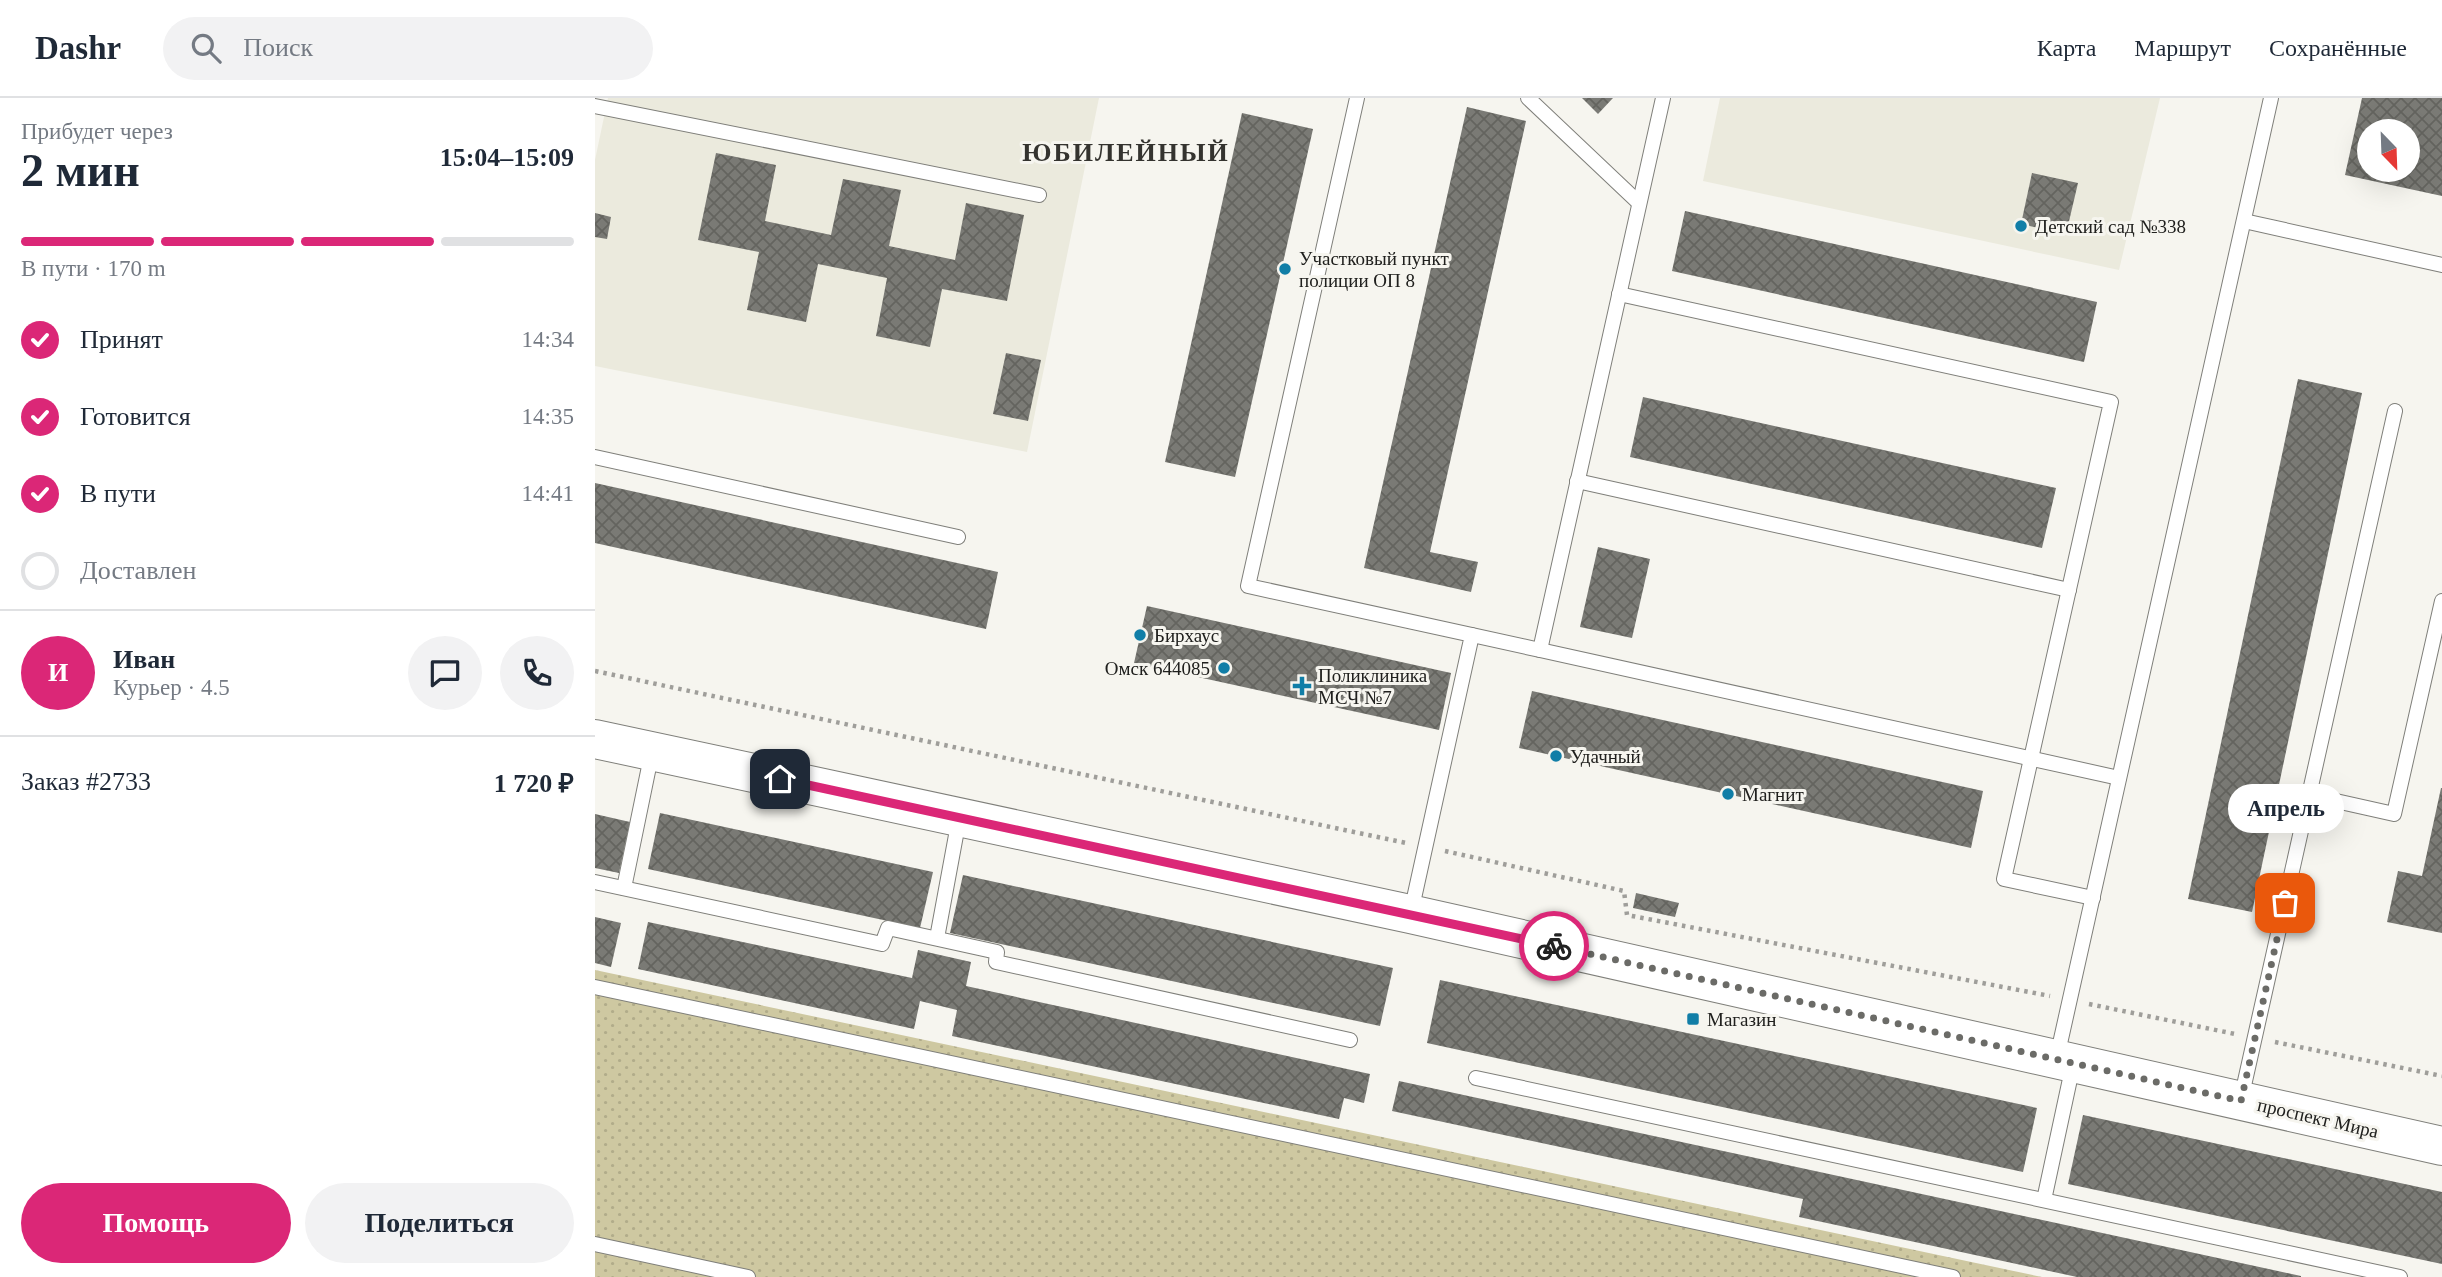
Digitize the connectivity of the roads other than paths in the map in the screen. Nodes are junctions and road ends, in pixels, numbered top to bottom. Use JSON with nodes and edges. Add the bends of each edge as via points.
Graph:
{"nodes":[{"id":1,"x":1528,"y":98,"type":"edge"},
{"id":2,"x":1663,"y":98,"type":"edge"},
{"id":3,"x":2271,"y":98,"type":"edge"},
{"id":4,"x":1352,"y":99,"type":"edge"},
{"id":5,"x":595,"y":106,"type":"edge"},
{"id":6,"x":1039,"y":195,"type":"dead end"},
{"id":7,"x":1639,"y":203,"type":"junction"},
{"id":8,"x":2244,"y":221,"type":"junction"},
{"id":9,"x":2442,"y":265,"type":"edge"},
{"id":10,"x":1619,"y":294,"type":"junction"},
{"id":11,"x":2395,"y":411,"type":"dead end"},
{"id":12,"x":595,"y":457,"type":"edge"},
{"id":13,"x":1577,"y":481,"type":"junction"},
{"id":14,"x":958,"y":537,"type":"dead end"},
{"id":15,"x":2069,"y":590,"type":"junction"},
{"id":16,"x":2442,"y":601,"type":"edge"},
{"id":17,"x":1472,"y":635,"type":"junction"},
{"id":18,"x":1540,"y":650,"type":"junction"},
{"id":19,"x":595,"y":739,"type":"edge"},
{"id":20,"x":652,"y":751,"type":"junction"},
{"id":21,"x":2031,"y":758,"type":"junction"},
{"id":22,"x":2119,"y":778,"type":"junction"},
{"id":23,"x":2309,"y":795,"type":"junction"},
{"id":24,"x":960,"y":818,"type":"junction"},
{"id":25,"x":595,"y":882,"type":"edge"},
{"id":26,"x":624,"y":888,"type":"junction"},
{"id":27,"x":2093,"y":898,"type":"junction"},
{"id":28,"x":1410,"y":914,"type":"junction"},
{"id":29,"x":937,"y":938,"type":"junction"},
{"id":30,"x":595,"y":987,"type":"edge"},
{"id":31,"x":1350,"y":1040,"type":"dead end"},
{"id":32,"x":2065,"y":1061,"type":"junction"},
{"id":33,"x":1476,"y":1078,"type":"dead end"},
{"id":34,"x":2241,"y":1101,"type":"junction"},
{"id":35,"x":2442,"y":1146,"type":"edge"},
{"id":36,"x":2044,"y":1200,"type":"junction"},
{"id":37,"x":595,"y":1244,"type":"edge"},
{"id":38,"x":748,"y":1277,"type":"edge"},
{"id":39,"x":1953,"y":1277,"type":"edge"},
{"id":40,"x":2400,"y":1277,"type":"edge"}],
"edges":[{"from":1,"to":7,"type":"lane"},
{"from":2,"to":7,"type":"lane"},
{"from":3,"to":8,"type":"lane"},
{"from":4,"to":17,"type":"lane","via":[[1248,586]]},
{"from":5,"to":6,"type":"lane"},
{"from":7,"to":10,"type":"lane"},
{"from":8,"to":9,"type":"lane"},
{"from":8,"to":22,"type":"lane"},
{"from":10,"to":13,"type":"lane"},
{"from":10,"to":15,"type":"lane","via":[[2111,402]]},
{"from":11,"to":23,"type":"lane"},
{"from":12,"to":14,"type":"lane"},
{"from":13,"to":15,"type":"lane"},
{"from":13,"to":18,"type":"lane"},
{"from":15,"to":21,"type":"lane"},
{"from":16,"to":23,"type":"lane","via":[[2394,814]]},
{"from":17,"to":18,"type":"lane"},
{"from":17,"to":28,"type":"lane"},
{"from":18,"to":21,"type":"lane"},
{"from":19,"to":20,"type":"street","name":"проспект Мира"},
{"from":20,"to":24,"type":"street","name":"проспект Мира"},
{"from":20,"to":26,"type":"lane"},
{"from":21,"to":22,"type":"lane"},
{"from":21,"to":27,"type":"lane","via":[[2004,879]]},
{"from":22,"to":27,"type":"lane"},
{"from":23,"to":34,"type":"lane"},
{"from":24,"to":28,"type":"street","name":"проспект Мира"},
{"from":24,"to":29,"type":"lane"},
{"from":25,"to":26,"type":"lane"},
{"from":26,"to":29,"type":"lane","via":[[882,944],[888,928]]},
{"from":27,"to":32,"type":"lane","via":[[2071,1000]]},
{"from":28,"to":32,"type":"street","name":"проспект Мира"},
{"from":29,"to":31,"type":"lane","via":[[997,951],[996,962]]},
{"from":30,"to":39,"type":"lane"},
{"from":32,"to":34,"type":"street","name":"проспект Мира"},
{"from":32,"to":36,"type":"lane"},
{"from":33,"to":36,"type":"lane"},
{"from":34,"to":35,"type":"street","name":"проспект Мира"},
{"from":36,"to":40,"type":"lane"},
{"from":37,"to":38,"type":"lane"}]}
